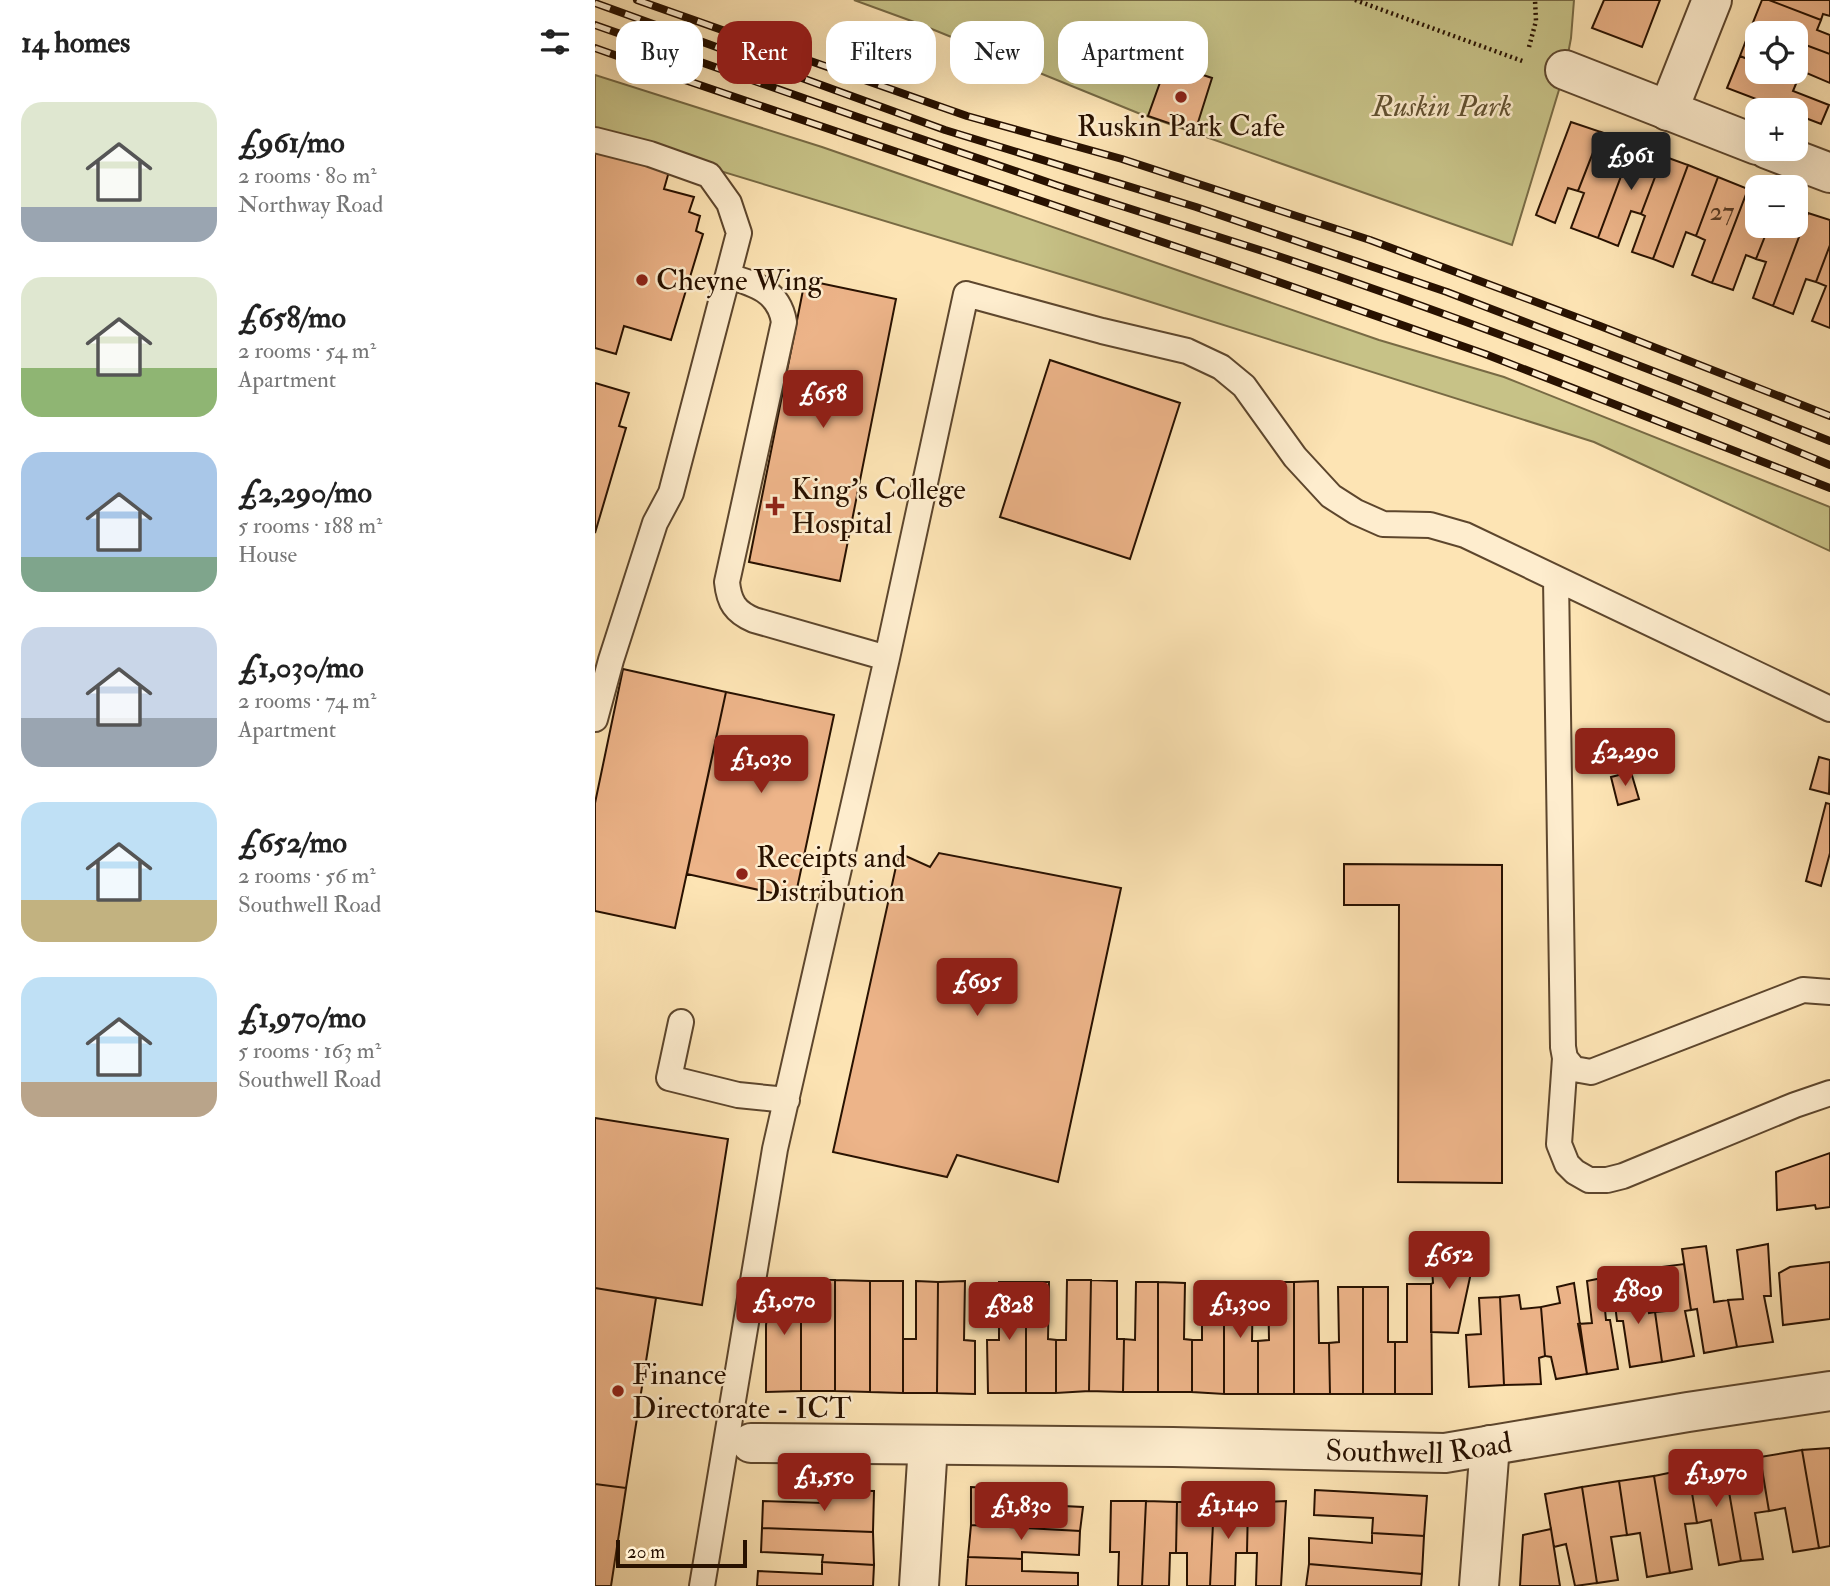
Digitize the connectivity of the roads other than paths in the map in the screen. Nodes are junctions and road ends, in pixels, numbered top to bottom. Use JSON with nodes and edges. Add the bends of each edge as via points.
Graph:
{"nodes":[{"id":1,"x":1712,"y":0,"type":"edge"},
{"id":2,"x":1565,"y":71,"type":"road end"},
{"id":3,"x":1668,"y":111,"type":"junction"},
{"id":4,"x":595,"y":140,"type":"edge"},
{"id":5,"x":1745,"y":140,"type":"edge"},
{"id":6,"x":1798,"y":161,"type":"edge"},
{"id":7,"x":1830,"y":173,"type":"edge"},
{"id":8,"x":728,"y":276,"type":"junction"},
{"id":9,"x":1556,"y":579,"type":"junction"},
{"id":10,"x":887,"y":659,"type":"junction"},
{"id":11,"x":1830,"y":709,"type":"edge"},
{"id":12,"x":595,"y":719,"type":"edge"},
{"id":13,"x":1830,"y":992,"type":"edge"},
{"id":14,"x":681,"y":1022,"type":"dead end"},
{"id":15,"x":1565,"y":1058,"type":"junction"},
{"id":16,"x":1830,"y":1093,"type":"edge"},
{"id":17,"x":787,"y":1100,"type":"junction"},
{"id":18,"x":1830,"y":1391,"type":"edge"},
{"id":19,"x":751,"y":1443,"type":"dead end"},
{"id":20,"x":928,"y":1445,"type":"junction"},
{"id":21,"x":1490,"y":1445,"type":"junction"},
{"id":22,"x":702,"y":1586,"type":"edge"},
{"id":23,"x":919,"y":1586,"type":"edge"},
{"id":24,"x":1479,"y":1586,"type":"edge"}],
"edges":[{"from":1,"to":3,"type":"street"},
{"from":2,"to":3,"type":"street"},
{"from":3,"to":5,"type":"street"},
{"from":4,"to":8,"type":"lane","via":[[709,175],[729,203],[739,233]]},
{"from":6,"to":7,"type":"street"},
{"from":8,"to":10,"type":"lane","via":[[752,283],[772,296],[781,307],[784,322],[727,582],[729,599],[754,620]]},
{"from":8,"to":12,"type":"lane","via":[[671,493],[655,523]]},
{"from":9,"to":10,"type":"lane","via":[[1465,535],[1430,524],[1383,524],[1356,512],[1331,496],[1244,386],[1221,367],[1187,351],[966,294]]},
{"from":9,"to":11,"type":"lane"},
{"from":9,"to":15,"type":"lane"},
{"from":10,"to":17,"type":"lane"},
{"from":13,"to":15,"type":"lane","via":[[1803,990],[1591,1072],[1574,1069]]},
{"from":14,"to":17,"type":"lane","via":[[670,1078],[738,1095]]},
{"from":15,"to":16,"type":"lane","via":[[1559,1144],[1574,1172],[1596,1182],[1623,1176]]},
{"from":17,"to":22,"type":"lane"},
{"from":18,"to":21,"type":"street","name":"Southwell Road"},
{"from":19,"to":20,"type":"street","name":"Southwell Road"},
{"from":20,"to":21,"type":"street","name":"Southwell Road","via":[[1445,1453]]},
{"from":20,"to":23,"type":"street"},
{"from":21,"to":24,"type":"street"}]}
